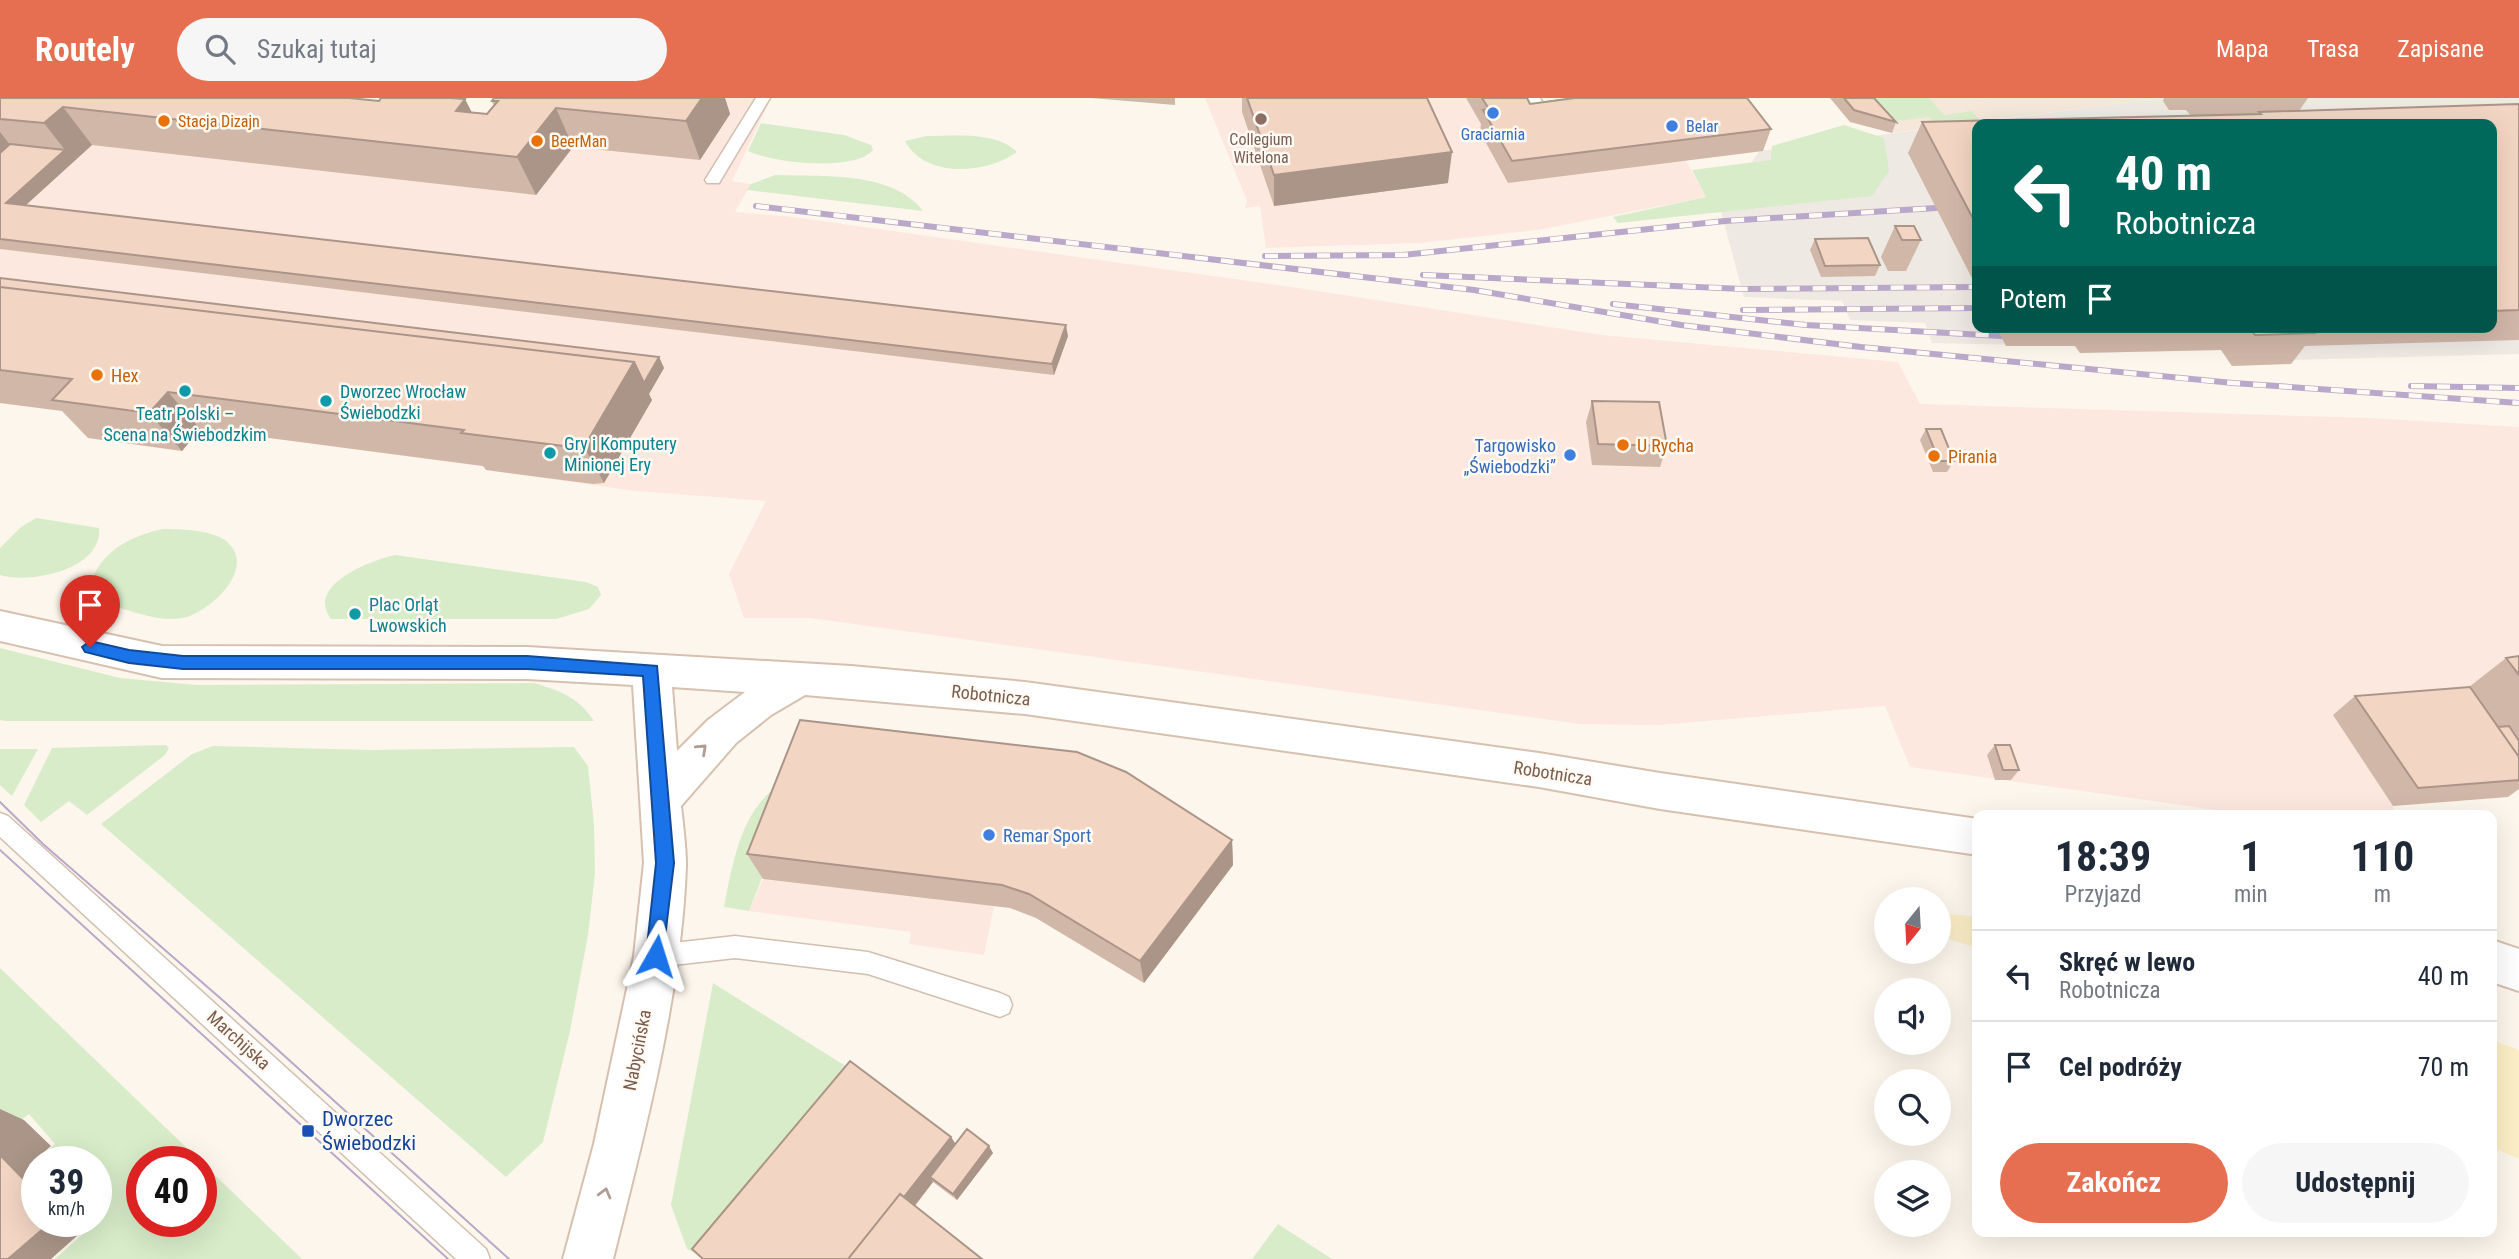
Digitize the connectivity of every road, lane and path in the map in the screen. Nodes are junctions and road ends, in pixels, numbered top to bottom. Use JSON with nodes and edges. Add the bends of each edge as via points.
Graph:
{"nodes":[{"id":1,"x":763,"y":98,"type":"edge"},
{"id":2,"x":1533,"y":98,"type":"edge"},
{"id":3,"x":1608,"y":98,"type":"edge"},
{"id":4,"x":713,"y":180,"type":"dead end"},
{"id":5,"x":0,"y":626,"type":"edge"},
{"id":6,"x":651,"y":670,"type":"junction"},
{"id":7,"x":802,"y":679,"type":"junction"},
{"id":8,"x":660,"y":803,"type":"junction"},
{"id":9,"x":0,"y":823,"type":"edge"},
{"id":10,"x":1972,"y":836,"type":"edge"},
{"id":11,"x":656,"y":956,"type":"junction"},
{"id":12,"x":2497,"y":963,"type":"edge"},
{"id":13,"x":2519,"y":970,"type":"edge"},
{"id":14,"x":1000,"y":1005,"type":"dead end"},
{"id":15,"x":476,"y":1259,"type":"edge"},
{"id":16,"x":588,"y":1259,"type":"edge"}],
"edges":[{"from":1,"to":4,"type":"lane"},
{"from":2,"to":3,"type":"lane","via":[[1539,108]]},
{"from":5,"to":6,"type":"street","name":"Robotnicza","via":[[162,662],[527,663]]},
{"from":6,"to":7,"type":"street","name":"Robotnicza"},
{"from":6,"to":8,"type":"street","name":"Nabycińska"},
{"from":8,"to":7,"type":"street","one_way":true,"via":[[693,757],[724,727],[760,699]]},
{"from":7,"to":10,"type":"street","name":"Robotnicza","via":[[1025,698],[1539,769]]},
{"from":8,"to":11,"type":"street","name":"Nabycińska","via":[[665,863]]},
{"from":9,"to":15,"type":"lane","name":"Marchijska"},
{"from":11,"to":14,"type":"lane","via":[[735,947],[868,963]]},
{"from":16,"to":11,"type":"street","name":"Nabycińska","one_way":true,"via":[[618,1144]]},
{"from":12,"to":13,"type":"street"}]}
